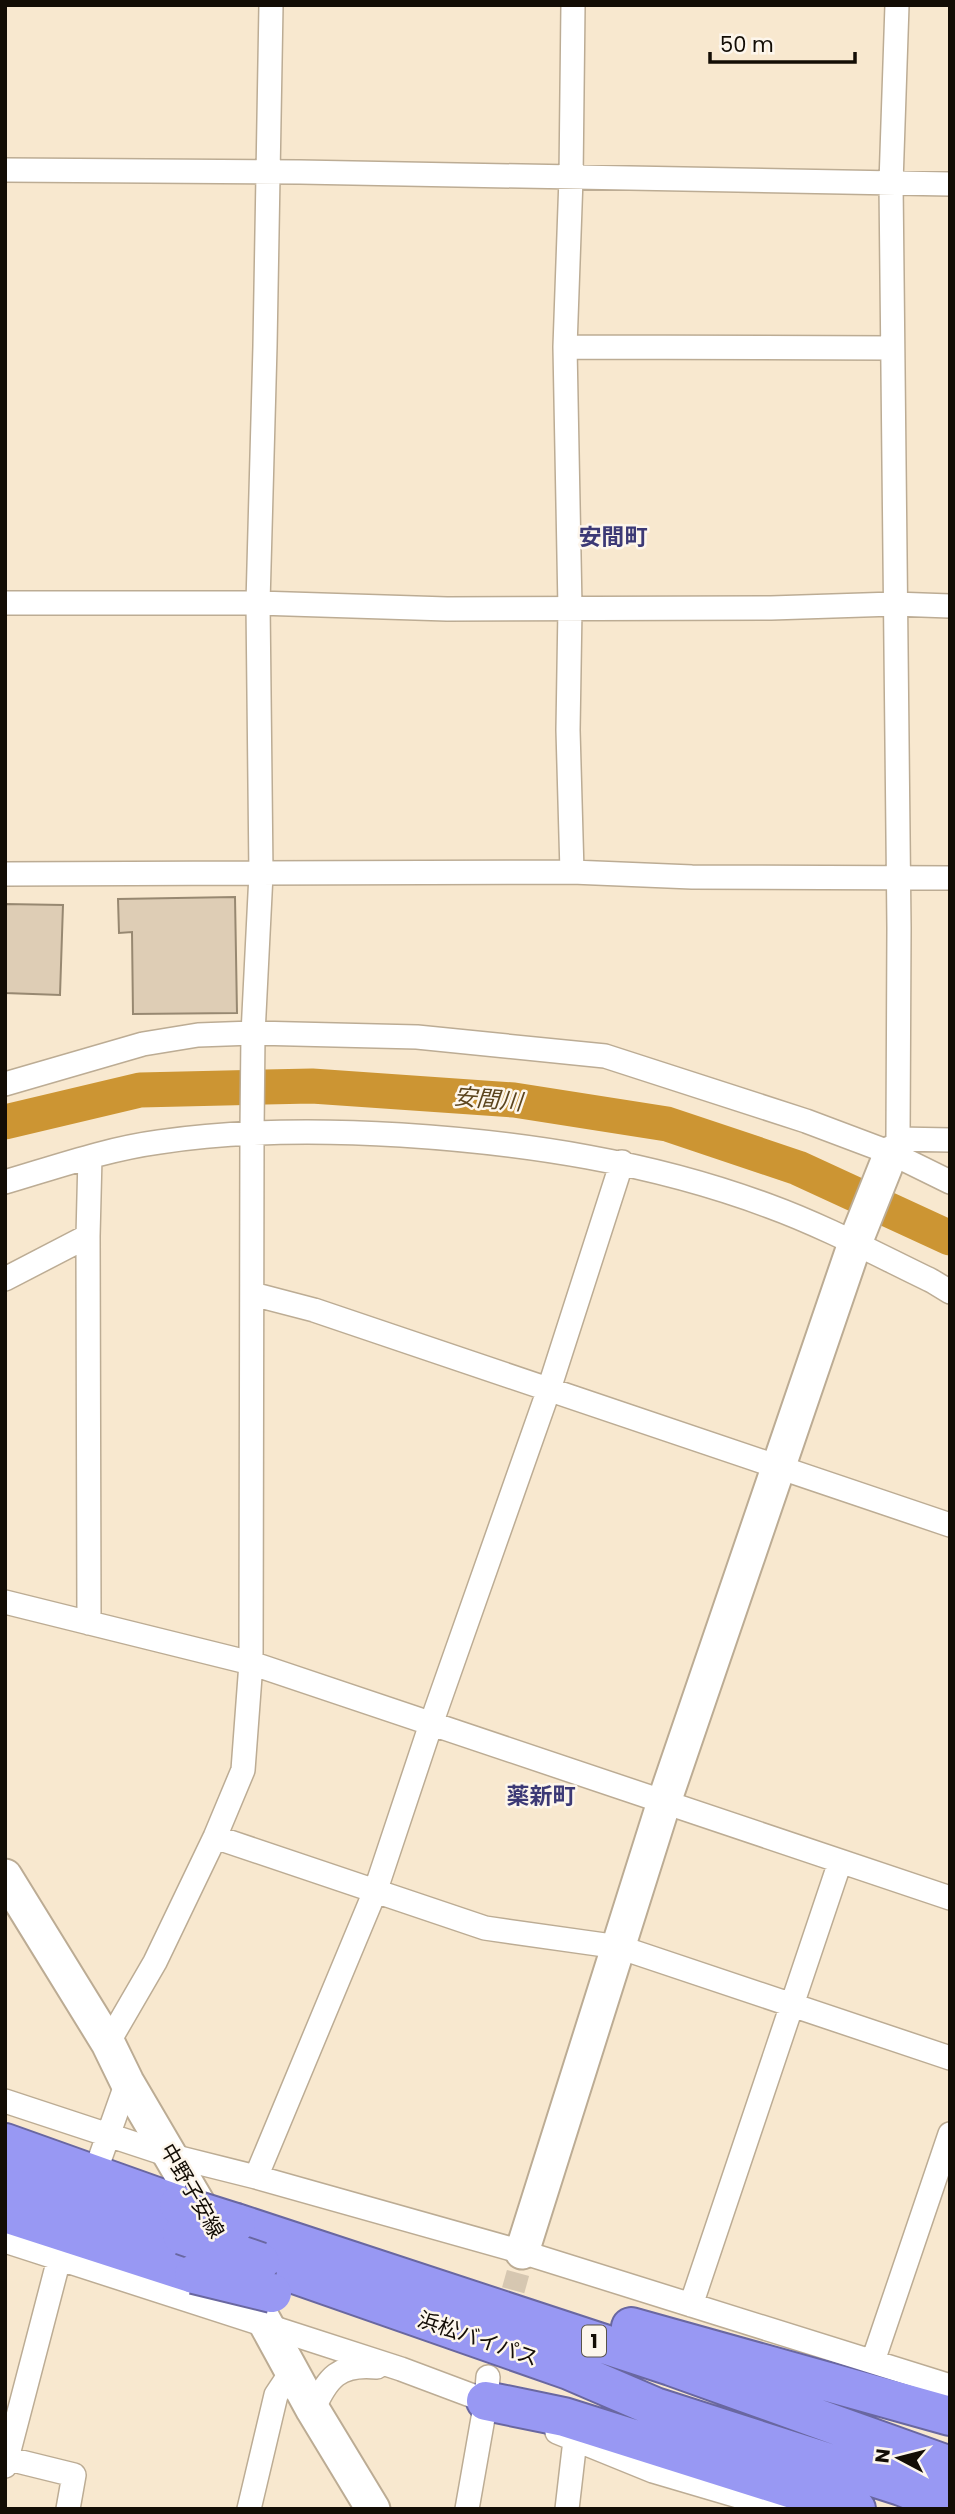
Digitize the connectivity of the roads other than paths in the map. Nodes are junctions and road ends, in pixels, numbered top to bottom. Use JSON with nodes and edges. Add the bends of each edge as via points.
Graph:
{"nodes":[{"id":1,"x":271,"y":5,"type":"edge"},
{"id":2,"x":573,"y":5,"type":"edge"},
{"id":3,"x":897,"y":5,"type":"edge"},
{"id":4,"x":5,"y":170,"type":"edge"},
{"id":5,"x":267,"y":172,"type":"junction"},
{"id":6,"x":571,"y":178,"type":"junction"},
{"id":7,"x":891,"y":183,"type":"junction"},
{"id":8,"x":950,"y":184,"type":"edge"},
{"id":9,"x":565,"y":347,"type":"junction"},
{"id":10,"x":892,"y":348,"type":"junction"},
{"id":11,"x":5,"y":603,"type":"edge"},
{"id":12,"x":258,"y":603,"type":"junction"},
{"id":13,"x":894,"y":604,"type":"junction"},
{"id":14,"x":950,"y":606,"type":"edge"},
{"id":15,"x":570,"y":608,"type":"junction"},
{"id":16,"x":572,"y":872,"type":"junction"},
{"id":17,"x":5,"y":874,"type":"edge"},
{"id":18,"x":261,"y":874,"type":"junction"},
{"id":19,"x":950,"y":877,"type":"edge"},
{"id":20,"x":898,"y":878,"type":"junction"},
{"id":21,"x":253,"y":1033,"type":"junction"},
{"id":22,"x":5,"y":1084,"type":"edge"},
{"id":23,"x":252,"y":1131,"type":"junction"},
{"id":24,"x":950,"y":1140,"type":"edge"},
{"id":25,"x":893,"y":1148,"type":"junction"},
{"id":26,"x":90,"y":1157,"type":"junction"},
{"id":27,"x":622,"y":1162,"type":"junction"},
{"id":28,"x":5,"y":1182,"type":"edge"},
{"id":29,"x":950,"y":1182,"type":"edge"},
{"id":30,"x":88,"y":1236,"type":"junction"},
{"id":31,"x":855,"y":1243,"type":"junction"},
{"id":32,"x":5,"y":1279,"type":"edge"},
{"id":33,"x":950,"y":1292,"type":"edge"},
{"id":34,"x":253,"y":1294,"type":"junction"},
{"id":35,"x":549,"y":1389,"type":"junction"},
{"id":36,"x":778,"y":1467,"type":"junction"},
{"id":37,"x":950,"y":1525,"type":"edge"},
{"id":38,"x":5,"y":1602,"type":"edge"},
{"id":39,"x":89,"y":1623,"type":"junction"},
{"id":40,"x":251,"y":1663,"type":"junction"},
{"id":41,"x":431,"y":1724,"type":"junction"},
{"id":42,"x":664,"y":1802,"type":"junction"},
{"id":43,"x":215,"y":1837,"type":"junction"},
{"id":44,"x":840,"y":1862,"type":"junction"},
{"id":45,"x":5,"y":1876,"type":"edge"},
{"id":46,"x":376,"y":1889,"type":"junction"},
{"id":47,"x":950,"y":1898,"type":"edge"},
{"id":48,"x":619,"y":1947,"type":"junction"},
{"id":49,"x":792,"y":2005,"type":"junction"},
{"id":50,"x":108,"y":2043,"type":"junction"},
{"id":51,"x":950,"y":2058,"type":"edge"},
{"id":52,"x":127,"y":2082,"type":"junction"},
{"id":53,"x":5,"y":2101,"type":"edge"},
{"id":54,"x":950,"y":2134,"type":"edge"},
{"id":55,"x":110,"y":2135,"type":"junction"},
{"id":56,"x":5,"y":2143,"type":"edge"},
{"id":57,"x":172,"y":2156,"type":"junction"},
{"id":58,"x":98,"y":2164,"type":"dead end"},
{"id":59,"x":5,"y":2176,"type":"edge"},
{"id":60,"x":256,"y":2177,"type":"junction"},
{"id":61,"x":5,"y":2213,"type":"edge"},
{"id":62,"x":180,"y":2220,"type":"junction"},
{"id":63,"x":5,"y":2241,"type":"edge"},
{"id":64,"x":310,"y":2247,"type":"junction"},
{"id":65,"x":62,"y":2252,"type":"junction"},
{"id":66,"x":520,"y":2263,"type":"junction"},
{"id":67,"x":267,"y":2294,"type":"junction"},
{"id":68,"x":691,"y":2305,"type":"junction"},
{"id":69,"x":873,"y":2361,"type":"junction"},
{"id":70,"x":401,"y":2369,"type":"junction"},
{"id":71,"x":292,"y":2371,"type":"junction"},
{"id":72,"x":945,"y":2385,"type":"edge"},
{"id":73,"x":487,"y":2388,"type":"junction"},
{"id":74,"x":313,"y":2410,"type":"junction"},
{"id":75,"x":950,"y":2416,"type":"edge"},
{"id":76,"x":575,"y":2440,"type":"junction"},
{"id":77,"x":6,"y":2461,"type":"edge"},
{"id":78,"x":950,"y":2466,"type":"edge"},
{"id":79,"x":745,"y":2503,"type":"edge"},
{"id":80,"x":950,"y":2505,"type":"edge"},
{"id":81,"x":68,"y":2509,"type":"edge"},
{"id":82,"x":249,"y":2509,"type":"edge"},
{"id":83,"x":373,"y":2509,"type":"edge"},
{"id":84,"x":467,"y":2509,"type":"edge"},
{"id":85,"x":566,"y":2509,"type":"edge"},
{"id":86,"x":782,"y":2509,"type":"edge"},
{"id":87,"x":856,"y":2509,"type":"edge"}],
"edges":[{"from":1,"to":5,"type":"street"},
{"from":2,"to":6,"type":"street"},
{"from":3,"to":7,"type":"street"},
{"from":4,"to":5,"type":"street"},
{"from":5,"to":6,"type":"street"},
{"from":5,"to":12,"type":"street"},
{"from":6,"to":7,"type":"street"},
{"from":6,"to":9,"type":"street"},
{"from":7,"to":8,"type":"street"},
{"from":7,"to":10,"type":"street"},
{"from":9,"to":10,"type":"street"},
{"from":9,"to":15,"type":"street"},
{"from":10,"to":13,"type":"street"},
{"from":11,"to":12,"type":"street"},
{"from":12,"to":15,"type":"street"},
{"from":12,"to":18,"type":"street"},
{"from":13,"to":14,"type":"street"},
{"from":13,"to":15,"type":"street"},
{"from":13,"to":20,"type":"street"},
{"from":15,"to":16,"type":"street"},
{"from":16,"to":18,"type":"street"},
{"from":16,"to":20,"type":"street"},
{"from":17,"to":18,"type":"street"},
{"from":18,"to":21,"type":"street"},
{"from":19,"to":20,"type":"street"},
{"from":20,"to":25,"type":"street"},
{"from":21,"to":22,"type":"street","via":[[143,1044]]},
{"from":21,"to":23,"type":"street"},
{"from":21,"to":25,"type":"street","via":[[417,1037],[605,1056]]},
{"from":23,"to":26,"type":"street","via":[[157,1142]]},
{"from":23,"to":27,"type":"street","via":[[451,1138]]},
{"from":23,"to":34,"type":"street"},
{"from":24,"to":25,"type":"street"},
{"from":25,"to":29,"type":"street"},
{"from":25,"to":31,"type":"street"},
{"from":26,"to":28,"type":"street"},
{"from":26,"to":30,"type":"street"},
{"from":27,"to":31,"type":"street","via":[[769,1206]]},
{"from":27,"to":35,"type":"street"},
{"from":30,"to":32,"type":"street"},
{"from":30,"to":39,"type":"street"},
{"from":31,"to":33,"type":"street"},
{"from":31,"to":36,"type":"street"},
{"from":34,"to":35,"type":"street"},
{"from":34,"to":40,"type":"street"},
{"from":35,"to":36,"type":"street"},
{"from":35,"to":41,"type":"street"},
{"from":36,"to":37,"type":"street"},
{"from":36,"to":42,"type":"street"},
{"from":38,"to":39,"type":"street"},
{"from":39,"to":40,"type":"street"},
{"from":40,"to":41,"type":"street"},
{"from":40,"to":43,"type":"street","via":[[243,1770]]},
{"from":41,"to":42,"type":"street"},
{"from":41,"to":46,"type":"street"},
{"from":42,"to":44,"type":"street"},
{"from":42,"to":48,"type":"street"},
{"from":43,"to":46,"type":"street"},
{"from":43,"to":50,"type":"street","via":[[155,1962]]},
{"from":44,"to":47,"type":"street"},
{"from":44,"to":49,"type":"street"},
{"from":45,"to":50,"type":"street","name":"中野子安線"},
{"from":46,"to":48,"type":"street","via":[[485,1928]]},
{"from":46,"to":60,"type":"street"},
{"from":48,"to":49,"type":"street"},
{"from":48,"to":66,"type":"street"},
{"from":49,"to":51,"type":"street"},
{"from":49,"to":68,"type":"street"},
{"from":50,"to":52,"type":"street","name":"中野子安線"},
{"from":52,"to":55,"type":"street"},
{"from":52,"to":57,"type":"street","name":"中野子安線"},
{"from":53,"to":55,"type":"street"},
{"from":54,"to":69,"type":"street"},
{"from":55,"to":57,"type":"street"},
{"from":55,"to":58,"type":"street"},
{"from":56,"to":62,"type":"highway","name":"浜松バイパス","number":"1"},
{"from":57,"to":60,"type":"street"},
{"from":57,"to":67,"type":"street","name":"中野子安線"},
{"from":59,"to":62,"type":"highway","name":"浜松バイパス","number":"1"},
{"from":60,"to":66,"type":"street"},
{"from":61,"to":67,"type":"highway","number":"1","bridge":true},
{"from":62,"to":64,"type":"highway","name":"浜松バイパス","number":"1","bridge":true,"via":[[236,2222]]},
{"from":62,"to":67,"type":"highway","name":"浜松バイパス","number":"1","bridge":true},
{"from":63,"to":65,"type":"street"},
{"from":64,"to":75,"type":"highway","number":"1","via":[[466,2280]]},
{"from":64,"to":78,"type":"highway","name":"浜松バイパス","number":"1","via":[[671,2366]]},
{"from":65,"to":67,"type":"street"},
{"from":65,"to":77,"type":"street"},
{"from":66,"to":68,"type":"street"},
{"from":67,"to":70,"type":"street"},
{"from":67,"to":71,"type":"street","name":"中野子安線"},
{"from":67,"to":80,"type":"highway","number":"1","via":[[655,2407]]},
{"from":68,"to":69,"type":"street"},
{"from":69,"to":72,"type":"street"},
{"from":70,"to":73,"type":"street"},
{"from":70,"to":74,"type":"street","via":[[362,2365],[343,2369],[323,2387]]},
{"from":71,"to":74,"type":"street","name":"中野子安線"},
{"from":71,"to":82,"type":"street","via":[[276,2395]]},
{"from":73,"to":76,"type":"street"},
{"from":73,"to":84,"type":"street"},
{"from":73,"to":87,"type":"highway","via":[[564,2417]]},
{"from":74,"to":83,"type":"street","name":"中野子安線"},
{"from":76,"to":79,"type":"street"},
{"from":76,"to":85,"type":"street"},
{"from":77,"to":81,"type":"street","via":[[74,2475]]},
{"from":79,"to":86,"type":"street"}]}
